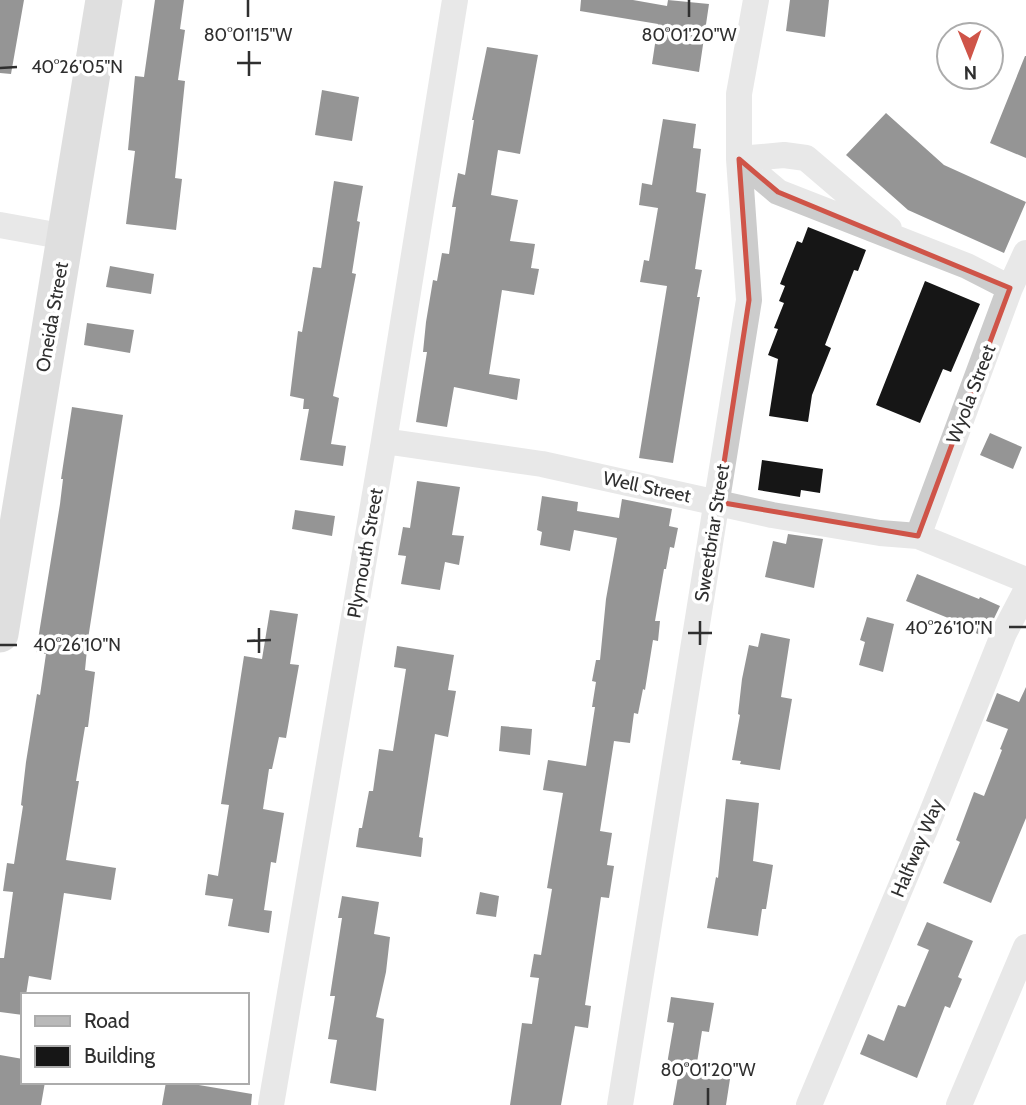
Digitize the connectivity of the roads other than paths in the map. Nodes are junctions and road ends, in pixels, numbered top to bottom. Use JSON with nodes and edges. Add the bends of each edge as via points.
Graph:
{"nodes":[{"id":1,"x":104,"y":0,"type":"edge"},
{"id":2,"x":455,"y":0,"type":"edge"},
{"id":3,"x":756,"y":0,"type":"edge"},
{"id":4,"x":739,"y":159,"type":"junction"},
{"id":5,"x":0,"y":225,"type":"edge"},
{"id":6,"x":66,"y":237,"type":"junction"},
{"id":7,"x":906,"y":243,"type":"junction"},
{"id":8,"x":1026,"y":253,"type":"edge"},
{"id":9,"x":1010,"y":288,"type":"junction"},
{"id":10,"x":384,"y":441,"type":"junction"},
{"id":11,"x":718,"y":502,"type":"junction"},
{"id":12,"x":918,"y":536,"type":"junction"},
{"id":13,"x":1026,"y":580,"type":"edge"},
{"id":14,"x":1026,"y":591,"type":"edge"},
{"id":15,"x":0,"y":634,"type":"edge"},
{"id":16,"x":1026,"y":947,"type":"edge"},
{"id":17,"x":271,"y":1105,"type":"edge"},
{"id":18,"x":620,"y":1105,"type":"edge"},
{"id":19,"x":809,"y":1105,"type":"edge"},
{"id":20,"x":959,"y":1105,"type":"edge"}],
"edges":[{"from":1,"to":6,"type":"street","name":"Oneida Street"},
{"from":2,"to":10,"type":"street","name":"Plymouth Street"},
{"from":3,"to":4,"type":"street","name":"Sweetbriar Street","via":[[739,94]]},
{"from":4,"to":7,"type":"street","via":[[778,192]]},
{"from":4,"to":7,"type":"street","via":[[806,158]]},
{"from":4,"to":11,"type":"street","name":"Sweetbriar Street","via":[[749,300]]},
{"from":5,"to":6,"type":"street"},
{"from":6,"to":15,"type":"street","name":"Oneida Street"},
{"from":7,"to":9,"type":"street"},
{"from":8,"to":9,"type":"street","name":"Wyola Street"},
{"from":9,"to":12,"type":"street","name":"Wyola Street"},
{"from":10,"to":11,"type":"street","name":"Well Street","via":[[542,464]]},
{"from":10,"to":17,"type":"street","name":"Plymouth Street"},
{"from":11,"to":12,"type":"street","name":"Well Street","via":[[813,522]]},
{"from":11,"to":18,"type":"street","name":"Sweetbriar Street"},
{"from":12,"to":13,"type":"street","name":"Well Street"},
{"from":14,"to":19,"type":"street","name":"Halfway Way","via":[[1004,633]]},
{"from":16,"to":20,"type":"street"}]}
